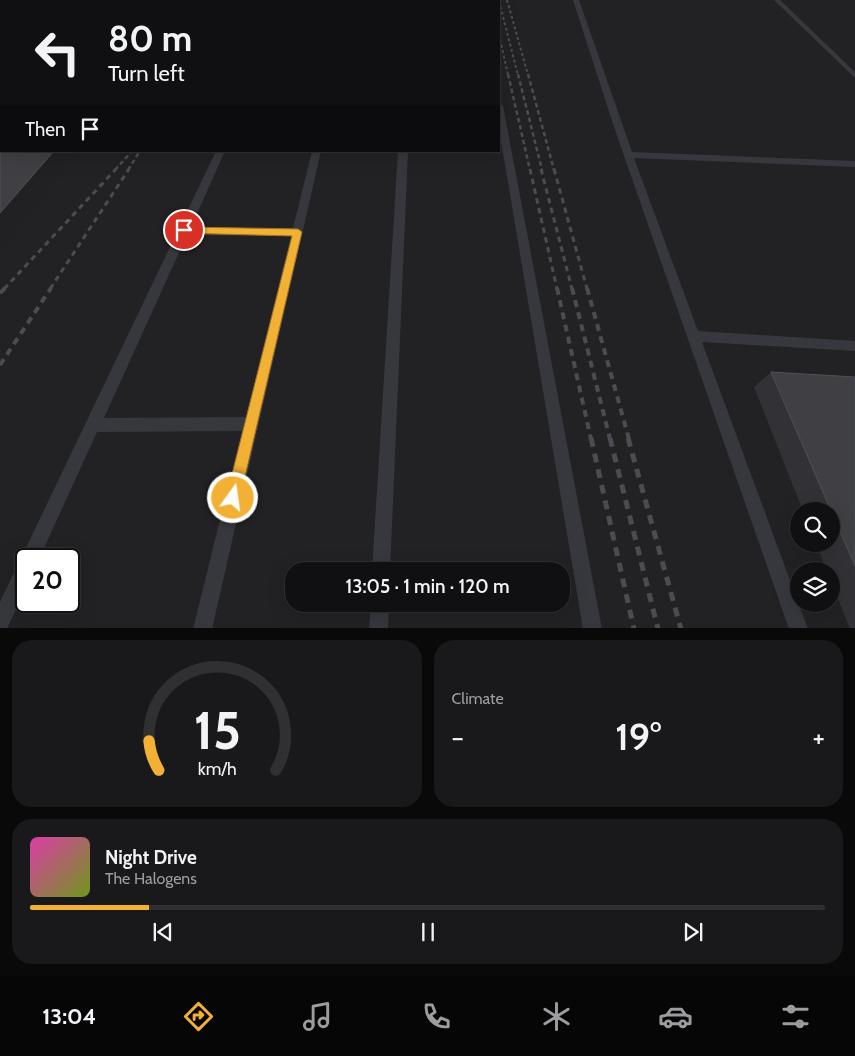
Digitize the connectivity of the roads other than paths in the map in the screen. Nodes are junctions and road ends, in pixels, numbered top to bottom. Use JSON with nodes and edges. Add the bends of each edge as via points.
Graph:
{"nodes":[{"id":1,"x":576,"y":0,"type":"edge"},
{"id":2,"x":777,"y":0,"type":"edge"},
{"id":3,"x":855,"y":76,"type":"edge"},
{"id":4,"x":500,"y":112,"type":"edge"},
{"id":5,"x":221,"y":152,"type":"edge"},
{"id":6,"x":317,"y":152,"type":"edge"},
{"id":7,"x":403,"y":152,"type":"edge"},
{"id":8,"x":628,"y":155,"type":"junction"},
{"id":9,"x":855,"y":164,"type":"edge"},
{"id":10,"x":184,"y":230,"type":"junction"},
{"id":11,"x":298,"y":232,"type":"junction"},
{"id":12,"x":694,"y":336,"type":"junction"},
{"id":13,"x":855,"y":346,"type":"edge"},
{"id":14,"x":251,"y":424,"type":"junction"},
{"id":15,"x":93,"y":425,"type":"junction"},
{"id":16,"x":35,"y":548,"type":"edge"},
{"id":17,"x":381,"y":562,"type":"edge"},
{"id":18,"x":15,"y":591,"type":"edge"},
{"id":19,"x":379,"y":612,"type":"edge"},
{"id":20,"x":0,"y":623,"type":"edge"},
{"id":21,"x":202,"y":628,"type":"edge"},
{"id":22,"x":378,"y":628,"type":"edge"},
{"id":23,"x":593,"y":628,"type":"edge"},
{"id":24,"x":799,"y":628,"type":"edge"}],
"edges":[{"from":1,"to":8,"type":"lane"},
{"from":2,"to":3,"type":"lane"},
{"from":4,"to":23,"type":"lane"},
{"from":5,"to":10,"type":"lane"},
{"from":6,"to":11,"type":"lane"},
{"from":7,"to":17,"type":"lane"},
{"from":8,"to":9,"type":"lane"},
{"from":8,"to":12,"type":"lane"},
{"from":10,"to":11,"type":"lane"},
{"from":10,"to":15,"type":"lane"},
{"from":11,"to":14,"type":"lane"},
{"from":12,"to":13,"type":"lane"},
{"from":12,"to":24,"type":"lane"},
{"from":14,"to":15,"type":"lane"},
{"from":14,"to":21,"type":"lane"},
{"from":15,"to":16,"type":"lane"},
{"from":18,"to":20,"type":"lane"},
{"from":19,"to":22,"type":"lane"}]}
